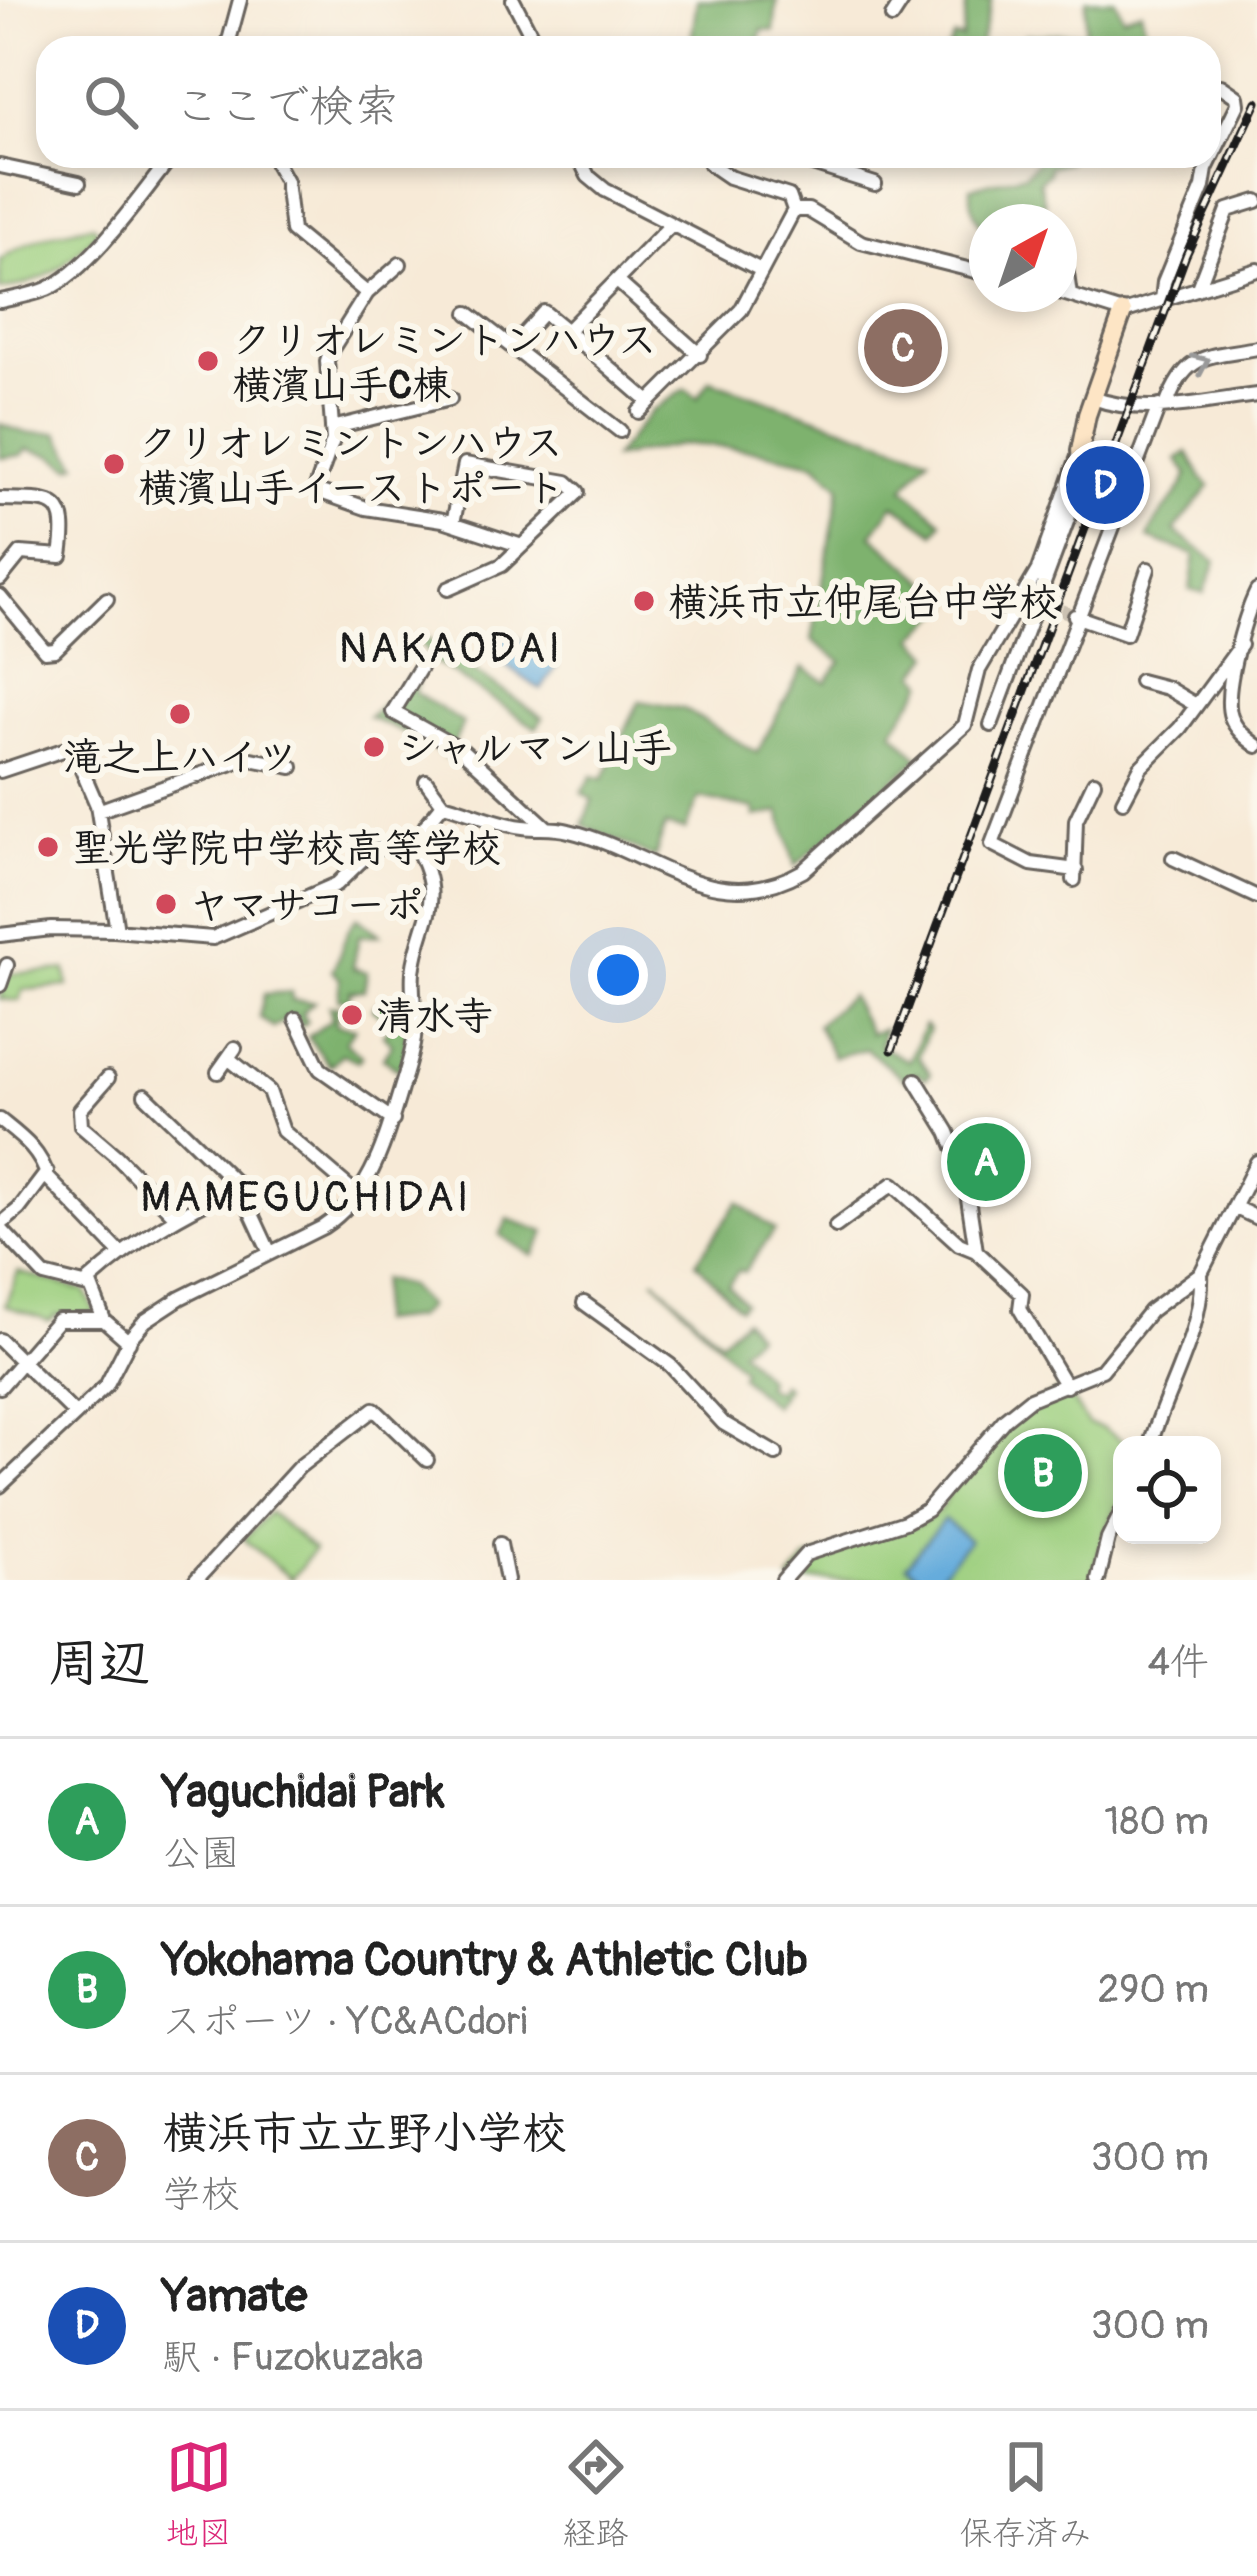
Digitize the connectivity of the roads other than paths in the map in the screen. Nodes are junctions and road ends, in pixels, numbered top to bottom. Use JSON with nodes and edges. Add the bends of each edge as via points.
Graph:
{"nodes":[{"id":1,"x":240,"y":0,"type":"edge"},
{"id":2,"x":513,"y":0,"type":"edge"},
{"id":3,"x":903,"y":0,"type":"edge"},
{"id":4,"x":892,"y":17,"type":"dead end"},
{"id":5,"x":230,"y":36,"type":"edge"},
{"id":6,"x":532,"y":36,"type":"edge"},
{"id":7,"x":1221,"y":86,"type":"dead end"},
{"id":8,"x":1221,"y":139,"type":"edge"},
{"id":9,"x":0,"y":166,"type":"edge"},
{"id":10,"x":163,"y":168,"type":"edge"},
{"id":11,"x":278,"y":168,"type":"edge"},
{"id":12,"x":586,"y":168,"type":"edge"},
{"id":13,"x":716,"y":168,"type":"edge"},
{"id":14,"x":824,"y":168,"type":"edge"},
{"id":15,"x":1206,"y":168,"type":"edge"},
{"id":16,"x":79,"y":183,"type":"dead end"},
{"id":17,"x":874,"y":184,"type":"dead end"},
{"id":18,"x":1257,"y":201,"type":"edge"},
{"id":19,"x":794,"y":210,"type":"junction"},
{"id":20,"x":671,"y":226,"type":"junction"},
{"id":21,"x":400,"y":263,"type":"dead end"},
{"id":22,"x":969,"y":269,"type":"edge"},
{"id":23,"x":760,"y":270,"type":"junction"},
{"id":24,"x":1257,"y":270,"type":"edge"},
{"id":25,"x":617,"y":281,"type":"junction"},
{"id":26,"x":1198,"y":288,"type":"junction"},
{"id":27,"x":367,"y":293,"type":"junction"},
{"id":28,"x":1077,"y":298,"type":"edge"},
{"id":29,"x":1162,"y":300,"type":"junction"},
{"id":30,"x":0,"y":301,"type":"edge"},
{"id":31,"x":1124,"y":312,"type":"junction"},
{"id":32,"x":468,"y":313,"type":"dead end"},
{"id":33,"x":568,"y":331,"type":"junction"},
{"id":34,"x":512,"y":347,"type":"junction"},
{"id":35,"x":1257,"y":348,"type":"edge"},
{"id":36,"x":700,"y":355,"type":"junction"},
{"id":37,"x":1257,"y":395,"type":"edge"},
{"id":38,"x":1093,"y":398,"type":"junction"},
{"id":39,"x":450,"y":399,"type":"dead end"},
{"id":40,"x":1162,"y":406,"type":"junction"},
{"id":41,"x":332,"y":428,"type":"junction"},
{"id":42,"x":620,"y":431,"type":"dead end"},
{"id":43,"x":1078,"y":459,"type":"junction"},
{"id":44,"x":0,"y":499,"type":"edge"},
{"id":45,"x":453,"y":524,"type":"junction"},
{"id":46,"x":522,"y":546,"type":"junction"},
{"id":47,"x":1148,"y":569,"type":"dead end"},
{"id":48,"x":0,"y":579,"type":"edge"},
{"id":49,"x":448,"y":589,"type":"dead end"},
{"id":50,"x":1257,"y":591,"type":"edge"},
{"id":51,"x":0,"y":596,"type":"edge"},
{"id":52,"x":107,"y":599,"type":"dead end"},
{"id":53,"x":1077,"y":616,"type":"junction"},
{"id":54,"x":1241,"y":645,"type":"junction"},
{"id":55,"x":420,"y":668,"type":"dead end"},
{"id":56,"x":1140,"y":681,"type":"dead end"},
{"id":57,"x":1194,"y":704,"type":"junction"},
{"id":58,"x":991,"y":725,"type":"dead end"},
{"id":59,"x":1257,"y":746,"type":"edge"},
{"id":60,"x":292,"y":767,"type":"dead end"},
{"id":61,"x":0,"y":771,"type":"edge"},
{"id":62,"x":426,"y":781,"type":"dead end"},
{"id":63,"x":1094,"y":782,"type":"dead end"},
{"id":64,"x":1123,"y":801,"type":"dead end"},
{"id":65,"x":443,"y":804,"type":"junction"},
{"id":66,"x":98,"y":811,"type":"junction"},
{"id":67,"x":547,"y":828,"type":"junction"},
{"id":68,"x":416,"y":847,"type":"junction"},
{"id":69,"x":1173,"y":858,"type":"dead end"},
{"id":70,"x":1257,"y":897,"type":"edge"},
{"id":71,"x":117,"y":930,"type":"junction"},
{"id":72,"x":0,"y":934,"type":"edge"},
{"id":73,"x":7,"y":964,"type":"dead end"},
{"id":74,"x":0,"y":985,"type":"edge"},
{"id":75,"x":296,"y":1019,"type":"dead end"},
{"id":76,"x":218,"y":1072,"type":"dead end"},
{"id":77,"x":109,"y":1078,"type":"dead end"},
{"id":78,"x":916,"y":1080,"type":"dead end"},
{"id":79,"x":146,"y":1095,"type":"dead end"},
{"id":80,"x":0,"y":1120,"type":"edge"},
{"id":81,"x":393,"y":1120,"type":"junction"},
{"id":82,"x":1257,"y":1162,"type":"edge"},
{"id":83,"x":46,"y":1172,"type":"junction"},
{"id":84,"x":238,"y":1186,"type":"junction"},
{"id":85,"x":358,"y":1195,"type":"junction"},
{"id":86,"x":1234,"y":1207,"type":"junction"},
{"id":87,"x":175,"y":1216,"type":"junction"},
{"id":88,"x":1257,"y":1218,"type":"edge"},
{"id":89,"x":0,"y":1226,"type":"edge"},
{"id":90,"x":836,"y":1226,"type":"dead end"},
{"id":91,"x":269,"y":1251,"type":"junction"},
{"id":92,"x":976,"y":1251,"type":"junction"},
{"id":93,"x":120,"y":1253,"type":"junction"},
{"id":94,"x":1201,"y":1273,"type":"junction"},
{"id":95,"x":88,"y":1286,"type":"junction"},
{"id":96,"x":584,"y":1304,"type":"dead end"},
{"id":97,"x":104,"y":1320,"type":"junction"},
{"id":98,"x":0,"y":1340,"type":"edge"},
{"id":99,"x":128,"y":1342,"type":"junction"},
{"id":100,"x":23,"y":1363,"type":"junction"},
{"id":101,"x":1066,"y":1386,"type":"junction"},
{"id":102,"x":0,"y":1387,"type":"edge"},
{"id":103,"x":75,"y":1414,"type":"junction"},
{"id":104,"x":1152,"y":1436,"type":"edge"},
{"id":105,"x":776,"y":1454,"type":"dead end"},
{"id":106,"x":428,"y":1460,"type":"dead end"},
{"id":107,"x":0,"y":1486,"type":"edge"},
{"id":108,"x":1113,"y":1529,"type":"edge"},
{"id":109,"x":500,"y":1544,"type":"dead end"},
{"id":110,"x":196,"y":1580,"type":"edge"},
{"id":111,"x":507,"y":1580,"type":"edge"},
{"id":112,"x":783,"y":1580,"type":"edge"},
{"id":113,"x":1098,"y":1580,"type":"edge"}],
"edges":[{"from":1,"to":5,"type":"street"},
{"from":2,"to":6,"type":"street"},
{"from":3,"to":4,"type":"street"},
{"from":7,"to":8,"type":"street","via":[[1238,104]]},
{"from":9,"to":16,"type":"street"},
{"from":10,"to":30,"type":"street","via":[[70,274]]},
{"from":11,"to":27,"type":"street","via":[[292,231]]},
{"from":12,"to":20,"type":"street","via":[[596,183]]},
{"from":13,"to":19,"type":"street","via":[[789,196]]},
{"from":14,"to":17,"type":"street"},
{"from":15,"to":29,"type":"street"},
{"from":18,"to":26,"type":"street","via":[[1228,210]]},
{"from":19,"to":22,"type":"street","via":[[808,210],[861,242]]},
{"from":19,"to":23,"type":"street"},
{"from":20,"to":23,"type":"street"},
{"from":20,"to":25,"type":"street"},
{"from":21,"to":27,"type":"street"},
{"from":23,"to":36,"type":"street","via":[[741,310]]},
{"from":24,"to":26,"type":"street"},
{"from":25,"to":33,"type":"street"},
{"from":25,"to":36,"type":"street"},
{"from":26,"to":29,"type":"street"},
{"from":27,"to":41,"type":"street","via":[[327,361]]},
{"from":28,"to":31,"type":"street"},
{"from":29,"to":31,"type":"street"},
{"from":31,"to":38,"type":"street"},
{"from":32,"to":34,"type":"street"},
{"from":33,"to":34,"type":"street","via":[[544,312]]},
{"from":33,"to":36,"type":"street","via":[[644,407]]},
{"from":34,"to":42,"type":"street"},
{"from":40,"to":35,"type":"street","one_way":true,"via":[[1190,364]]},
{"from":37,"to":40,"type":"street"},
{"from":38,"to":40,"type":"street"},
{"from":38,"to":43,"type":"street"},
{"from":39,"to":41,"type":"street"},
{"from":40,"to":53,"type":"street"},
{"from":41,"to":45,"type":"street","via":[[315,490]]},
{"from":43,"to":58,"type":"street","via":[[1076,491],[1040,603]]},
{"from":43,"to":67,"type":"street","via":[[1038,570],[979,670],[965,725],[802,871],[769,888],[718,889]]},
{"from":44,"to":48,"type":"street","via":[[54,504],[66,523],[61,556],[22,554]]},
{"from":45,"to":46,"type":"street"},
{"from":45,"to":46,"type":"street","via":[[465,464],[567,482],[578,492]]},
{"from":46,"to":49,"type":"street","via":[[502,565]]},
{"from":47,"to":53,"type":"street","via":[[1126,634]]},
{"from":50,"to":54,"type":"street"},
{"from":51,"to":52,"type":"street","via":[[45,651]]},
{"from":53,"to":63,"type":"street","via":[[992,844],[1075,875],[1076,820]]},
{"from":54,"to":57,"type":"street"},
{"from":54,"to":59,"type":"street","via":[[1229,705]]},
{"from":55,"to":67,"type":"street","via":[[393,712],[463,751]]},
{"from":56,"to":57,"type":"street"},
{"from":57,"to":64,"type":"street"},
{"from":60,"to":66,"type":"street","via":[[238,761]]},
{"from":61,"to":66,"type":"street","via":[[72,747]]},
{"from":62,"to":65,"type":"street"},
{"from":65,"to":67,"type":"street"},
{"from":65,"to":68,"type":"street"},
{"from":66,"to":71,"type":"street"},
{"from":68,"to":71,"type":"street","via":[[371,851],[337,884],[213,938]]},
{"from":68,"to":81,"type":"street","via":[[428,871],[431,911],[414,963],[415,1034]]},
{"from":69,"to":70,"type":"street"},
{"from":71,"to":72,"type":"street"},
{"from":73,"to":74,"type":"street"},
{"from":75,"to":81,"type":"street","via":[[320,1069]]},
{"from":76,"to":85,"type":"street","via":[[231,1053],[268,1091],[284,1131]]},
{"from":77,"to":87,"type":"street","via":[[80,1110],[81,1126]]},
{"from":78,"to":92,"type":"street","via":[[964,1172]]},
{"from":79,"to":84,"type":"street"},
{"from":80,"to":83,"type":"street","via":[[24,1137]]},
{"from":81,"to":85,"type":"street"},
{"from":82,"to":86,"type":"street"},
{"from":83,"to":89,"type":"street"},
{"from":83,"to":93,"type":"street"},
{"from":84,"to":87,"type":"street"},
{"from":84,"to":91,"type":"street"},
{"from":85,"to":91,"type":"street","via":[[323,1227]]},
{"from":86,"to":88,"type":"street"},
{"from":86,"to":94,"type":"street"},
{"from":87,"to":93,"type":"street"},
{"from":89,"to":95,"type":"street","via":[[44,1275]]},
{"from":90,"to":92,"type":"street","via":[[893,1184]]},
{"from":91,"to":99,"type":"street","via":[[162,1309]]},
{"from":92,"to":101,"type":"street","via":[[1022,1294],[1020,1309]]},
{"from":93,"to":95,"type":"street"},
{"from":94,"to":101,"type":"street","via":[[1150,1311],[1102,1370]]},
{"from":94,"to":104,"type":"street","via":[[1202,1300]]},
{"from":95,"to":97,"type":"street"},
{"from":96,"to":105,"type":"street","via":[[670,1365],[723,1423]]},
{"from":97,"to":99,"type":"street"},
{"from":97,"to":100,"type":"street","via":[[58,1320]]},
{"from":98,"to":100,"type":"street"},
{"from":99,"to":103,"type":"street","via":[[106,1386]]},
{"from":100,"to":102,"type":"street"},
{"from":100,"to":103,"type":"street"},
{"from":101,"to":112,"type":"street","via":[[1005,1418],[926,1510],[806,1554]]},
{"from":103,"to":107,"type":"street"},
{"from":106,"to":110,"type":"street","via":[[374,1409],[298,1467]]},
{"from":108,"to":113,"type":"street"},
{"from":109,"to":111,"type":"street"}]}
